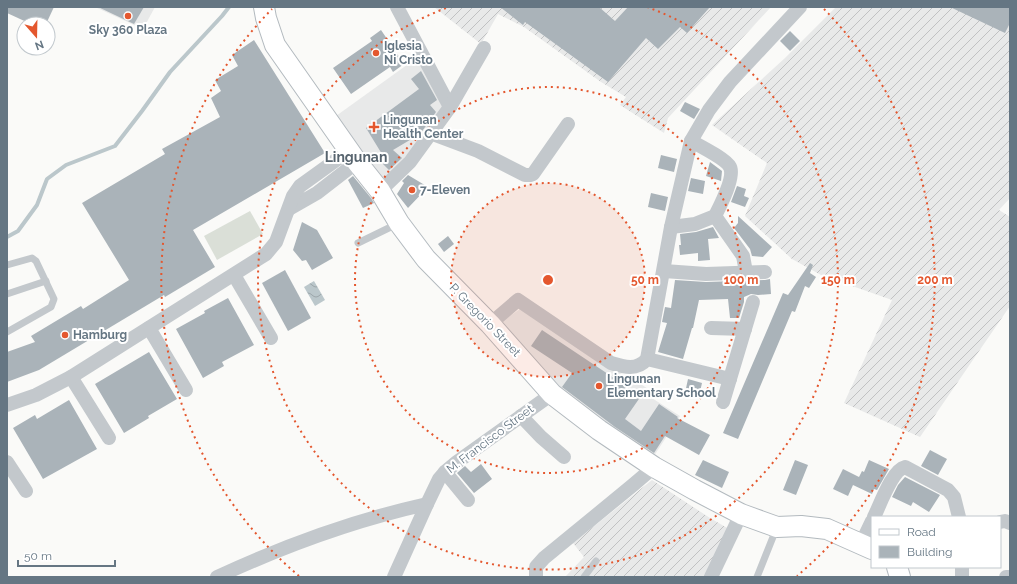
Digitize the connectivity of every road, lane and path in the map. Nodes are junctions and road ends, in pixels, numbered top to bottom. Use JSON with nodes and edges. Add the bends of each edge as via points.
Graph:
{"nodes":[{"id":1,"x":800,"y":7,"type":"edge"},
{"id":2,"x":401,"y":9,"type":"edge"},
{"id":3,"x":268,"y":11,"type":"edge"},
{"id":4,"x":484,"y":48,"type":"dead end"},
{"id":5,"x":450,"y":107,"type":"junction"},
{"id":6,"x":568,"y":124,"type":"dead end"},
{"id":7,"x":430,"y":133,"type":"junction"},
{"id":8,"x":692,"y":141,"type":"junction"},
{"id":9,"x":354,"y":156,"type":"junction"},
{"id":10,"x":327,"y":167,"type":"junction"},
{"id":11,"x":336,"y":179,"type":"junction"},
{"id":12,"x":380,"y":191,"type":"junction"},
{"id":13,"x":288,"y":209,"type":"junction"},
{"id":14,"x":715,"y":216,"type":"junction"},
{"id":15,"x":399,"y":223,"type":"junction"},
{"id":16,"x":671,"y":227,"type":"junction"},
{"id":17,"x":358,"y":243,"type":"dead end"},
{"id":18,"x":7,"y":265,"type":"edge"},
{"id":19,"x":664,"y":271,"type":"junction"},
{"id":20,"x":746,"y":272,"type":"junction"},
{"id":21,"x":765,"y":272,"type":"dead end"},
{"id":22,"x":234,"y":276,"type":"junction"},
{"id":23,"x":46,"y":281,"type":"junction"},
{"id":24,"x":7,"y":294,"type":"edge"},
{"id":25,"x":753,"y":302,"type":"dead end"},
{"id":26,"x":490,"y":324,"type":"junction"},
{"id":27,"x":149,"y":328,"type":"junction"},
{"id":28,"x":711,"y":328,"type":"dead end"},
{"id":29,"x":745,"y":329,"type":"junction"},
{"id":30,"x":7,"y":332,"type":"edge"},
{"id":31,"x":270,"y":338,"type":"dead end"},
{"id":32,"x":646,"y":358,"type":"junction"},
{"id":33,"x":71,"y":377,"type":"junction"},
{"id":34,"x":730,"y":379,"type":"junction"},
{"id":35,"x":186,"y":390,"type":"dead end"},
{"id":36,"x":552,"y":394,"type":"junction"},
{"id":37,"x":723,"y":402,"type":"dead end"},
{"id":38,"x":7,"y":405,"type":"edge"},
{"id":39,"x":521,"y":416,"type":"junction"},
{"id":40,"x":109,"y":438,"type":"dead end"},
{"id":41,"x":564,"y":456,"type":"dead end"},
{"id":42,"x":7,"y":462,"type":"edge"},
{"id":43,"x":654,"y":466,"type":"junction"},
{"id":44,"x":445,"y":472,"type":"junction"},
{"id":45,"x":26,"y":491,"type":"dead end"},
{"id":46,"x":468,"y":500,"type":"dead end"},
{"id":47,"x":427,"y":504,"type":"junction"},
{"id":48,"x":741,"y":514,"type":"junction"},
{"id":49,"x":874,"y":516,"type":"edge"},
{"id":50,"x":959,"y":516,"type":"edge"},
{"id":51,"x":777,"y":527,"type":"junction"},
{"id":52,"x":871,"y":527,"type":"edge"},
{"id":53,"x":867,"y":546,"type":"edge"},
{"id":54,"x":596,"y":562,"type":"dead end"},
{"id":55,"x":217,"y":577,"type":"edge"},
{"id":56,"x":394,"y":577,"type":"edge"},
{"id":57,"x":536,"y":577,"type":"edge"},
{"id":58,"x":584,"y":577,"type":"edge"},
{"id":59,"x":711,"y":577,"type":"edge"},
{"id":60,"x":756,"y":577,"type":"edge"},
{"id":61,"x":1006,"y":577,"type":"edge"},
{"id":62,"x":1010,"y":577,"type":"edge"}],
"edges":[{"from":1,"to":8,"type":"street","via":[[730,82],[709,110]]},
{"from":2,"to":5,"type":"street"},
{"from":3,"to":9,"type":"street","name":"P. Gregorio Street","via":[[274,46]]},
{"from":4,"to":5,"type":"street"},
{"from":5,"to":7,"type":"street"},
{"from":6,"to":7,"type":"street","via":[[534,174],[530,175]]},
{"from":7,"to":12,"type":"street","via":[[410,162]]},
{"from":8,"to":14,"type":"street","via":[[730,165],[728,190]]},
{"from":8,"to":16,"type":"street"},
{"from":9,"to":10,"type":"street"},
{"from":9,"to":11,"type":"street"},
{"from":9,"to":12,"type":"street","name":"P. Gregorio Street"},
{"from":10,"to":11,"type":"street"},
{"from":10,"to":13,"type":"street","via":[[300,186]]},
{"from":11,"to":13,"type":"street"},
{"from":12,"to":15,"type":"street","name":"P. Gregorio Street"},
{"from":13,"to":22,"type":"street","via":[[276,242],[266,254]]},
{"from":14,"to":16,"type":"street","via":[[695,224]]},
{"from":14,"to":20,"type":"street","via":[[743,256]]},
{"from":15,"to":17,"type":"lane"},
{"from":15,"to":26,"type":"street","name":"P. Gregorio Street","via":[[426,259]]},
{"from":16,"to":19,"type":"street"},
{"from":18,"to":23,"type":"lane","via":[[32,258]]},
{"from":19,"to":20,"type":"street","via":[[706,274]]},
{"from":19,"to":32,"type":"street"},
{"from":20,"to":21,"type":"street"},
{"from":22,"to":27,"type":"street"},
{"from":22,"to":31,"type":"street"},
{"from":23,"to":24,"type":"lane"},
{"from":23,"to":30,"type":"lane","via":[[54,299],[51,307]]},
{"from":25,"to":29,"type":"street"},
{"from":26,"to":32,"type":"street","via":[[518,300],[611,363],[624,367],[635,366],[642,364]]},
{"from":26,"to":36,"type":"street","name":"P. Gregorio Street"},
{"from":27,"to":33,"type":"street"},
{"from":27,"to":35,"type":"street"},
{"from":28,"to":29,"type":"street"},
{"from":29,"to":34,"type":"street"},
{"from":32,"to":34,"type":"street"},
{"from":33,"to":38,"type":"street","via":[[36,395]]},
{"from":33,"to":40,"type":"street"},
{"from":34,"to":37,"type":"street"},
{"from":36,"to":39,"type":"street","name":"M. Francisco Street"},
{"from":36,"to":43,"type":"street","name":"P. Gregorio Street","via":[[599,430]]},
{"from":39,"to":41,"type":"street"},
{"from":39,"to":44,"type":"street","name":"M. Francisco Street"},
{"from":42,"to":45,"type":"street"},
{"from":43,"to":48,"type":"street","name":"P. Gregorio Street"},
{"from":43,"to":57,"type":"street","via":[[544,558],[536,567]]},
{"from":44,"to":46,"type":"street"},
{"from":44,"to":47,"type":"street","name":"M. Francisco Street"},
{"from":47,"to":55,"type":"street","via":[[383,514],[321,535]]},
{"from":47,"to":56,"type":"street","name":"M. Francisco Street"},
{"from":48,"to":51,"type":"street","name":"P. Gregorio Street"},
{"from":48,"to":59,"type":"street"},
{"from":49,"to":50,"type":"street","via":[[893,476],[905,467],[948,490],[954,497]]},
{"from":51,"to":53,"type":"street","name":"P. Gregorio Street","via":[[827,529]]},
{"from":51,"to":60,"type":"lane"},
{"from":52,"to":53,"type":"street"},
{"from":54,"to":58,"type":"lane"},
{"from":61,"to":62,"type":"street"}]}
